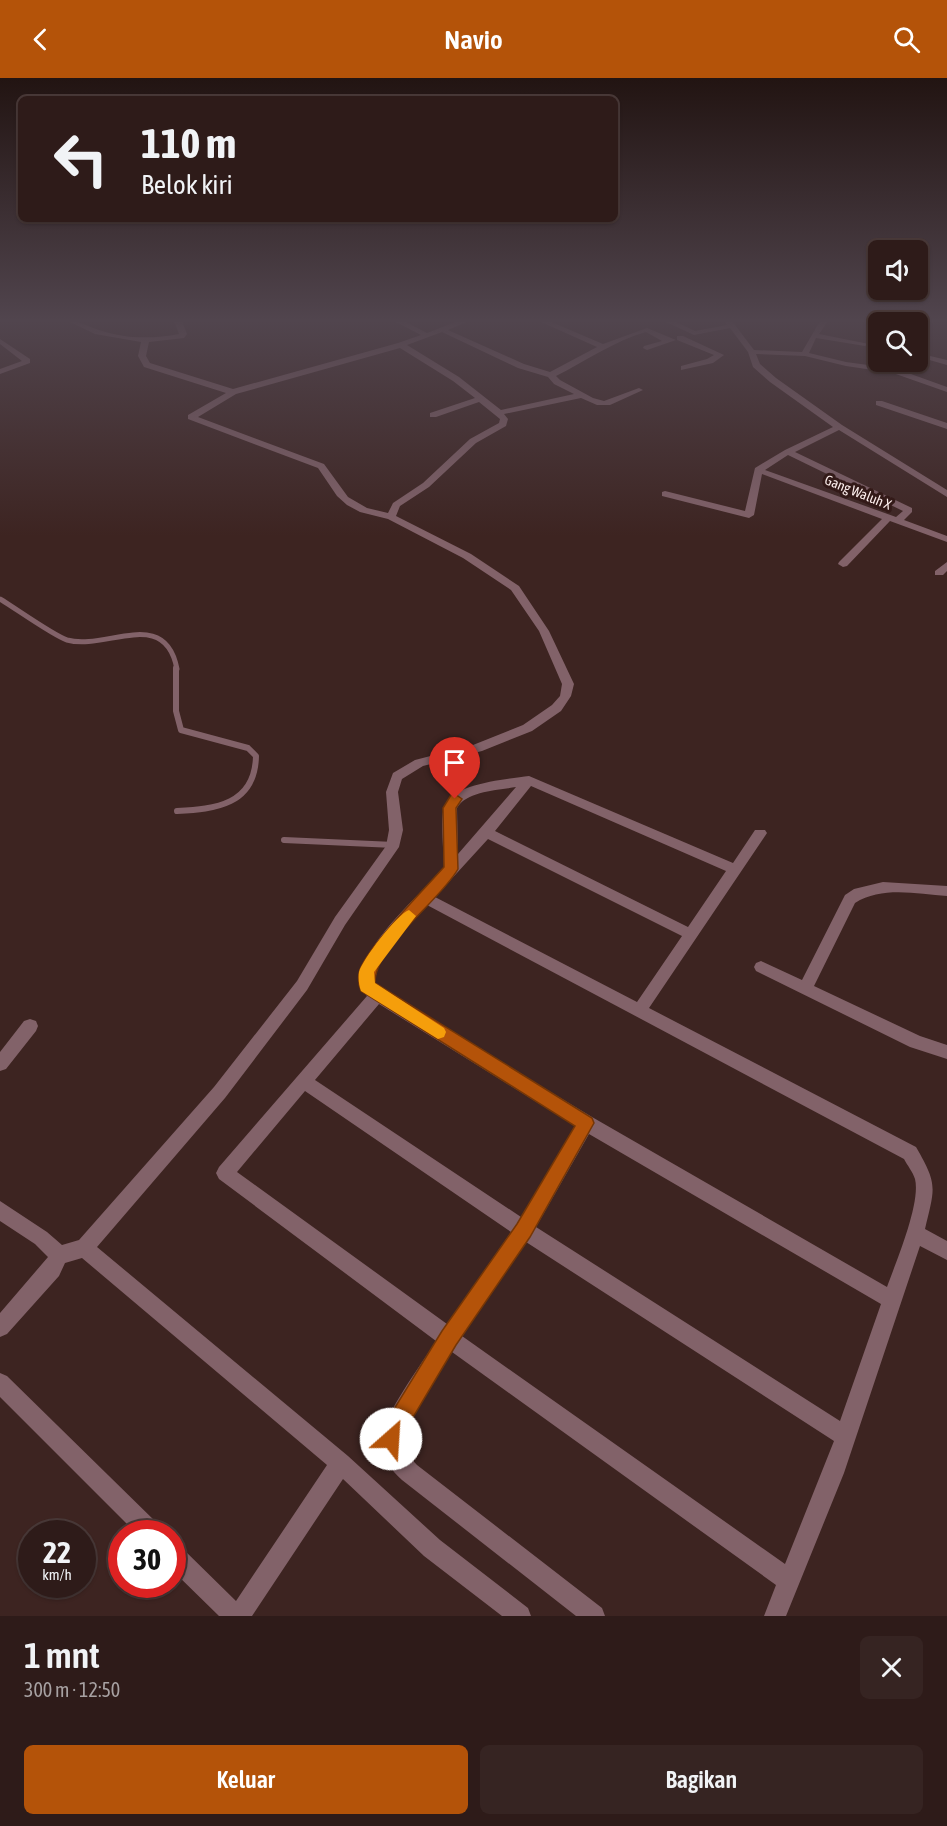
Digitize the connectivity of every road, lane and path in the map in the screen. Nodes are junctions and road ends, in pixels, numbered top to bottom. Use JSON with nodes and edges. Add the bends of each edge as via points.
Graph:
{"nodes":[{"id":1,"x":232,"y":393,"type":"edge"},
{"id":2,"x":472,"y":393,"type":"edge"},
{"id":3,"x":578,"y":393,"type":"edge"},
{"id":4,"x":632,"y":393,"type":"edge"},
{"id":5,"x":793,"y":393,"type":"edge"},
{"id":6,"x":582,"y":395,"type":"junction"},
{"id":7,"x":479,"y":399,"type":"junction"},
{"id":8,"x":879,"y":403,"type":"dead end"},
{"id":9,"x":499,"y":414,"type":"junction"},
{"id":10,"x":433,"y":415,"type":"dead end"},
{"id":11,"x":947,"y":426,"type":"edge"},
{"id":12,"x":839,"y":427,"type":"junction"},
{"id":13,"x":788,"y":452,"type":"junction"},
{"id":14,"x":759,"y":470,"type":"junction"},
{"id":15,"x":665,"y":494,"type":"dead end"},
{"id":16,"x":947,"y":494,"type":"edge"},
{"id":17,"x":392,"y":517,"type":"junction"},
{"id":18,"x":893,"y":520,"type":"junction"},
{"id":19,"x":947,"y":539,"type":"edge"},
{"id":20,"x":843,"y":564,"type":"dead end"},
{"id":21,"x":0,"y":599,"type":"edge"},
{"id":22,"x":529,"y":780,"type":"junction"},
{"id":23,"x":177,"y":811,"type":"dead end"},
{"id":24,"x":486,"y":832,"type":"junction"},
{"id":25,"x":760,"y":832,"type":"dead end"},
{"id":26,"x":284,"y":840,"type":"dead end"},
{"id":27,"x":394,"y":845,"type":"junction"},
{"id":28,"x":451,"y":869,"type":"junction"},
{"id":29,"x":734,"y":869,"type":"junction"},
{"id":30,"x":947,"y":891,"type":"edge"},
{"id":31,"x":425,"y":898,"type":"junction"},
{"id":32,"x":690,"y":934,"type":"junction"},
{"id":33,"x":761,"y":967,"type":"dead end"},
{"id":34,"x":806,"y":987,"type":"junction"},
{"id":35,"x":377,"y":995,"type":"junction"},
{"id":36,"x":639,"y":1011,"type":"junction"},
{"id":37,"x":30,"y":1026,"type":"dead end"},
{"id":38,"x":947,"y":1052,"type":"edge"},
{"id":39,"x":0,"y":1064,"type":"edge"},
{"id":40,"x":303,"y":1081,"type":"junction"},
{"id":41,"x":586,"y":1123,"type":"junction"},
{"id":42,"x":0,"y":1210,"type":"edge"},
{"id":43,"x":524,"y":1230,"type":"junction"},
{"id":44,"x":915,"y":1233,"type":"junction"},
{"id":45,"x":84,"y":1248,"type":"junction"},
{"id":46,"x":947,"y":1251,"type":"edge"},
{"id":47,"x":59,"y":1255,"type":"junction"},
{"id":48,"x":892,"y":1300,"type":"junction"},
{"id":49,"x":0,"y":1327,"type":"edge"},
{"id":50,"x":449,"y":1338,"type":"junction"},
{"id":51,"x":0,"y":1383,"type":"edge"},
{"id":52,"x":846,"y":1437,"type":"junction"},
{"id":53,"x":341,"y":1463,"type":"junction"},
{"id":54,"x":138,"y":1520,"type":"edge"},
{"id":55,"x":186,"y":1567,"type":"edge"},
{"id":56,"x":789,"y":1581,"type":"junction"},
{"id":57,"x":237,"y":1616,"type":"edge"},
{"id":58,"x":520,"y":1616,"type":"edge"},
{"id":59,"x":594,"y":1616,"type":"edge"},
{"id":60,"x":775,"y":1616,"type":"edge"}],
"edges":[{"from":1,"to":17,"type":"street","via":[[191,417],[321,466],[347,501]]},
{"from":2,"to":7,"type":"street"},
{"from":3,"to":6,"type":"street"},
{"from":4,"to":6,"type":"street","via":[[603,405]]},
{"from":5,"to":12,"type":"street"},
{"from":6,"to":9,"type":"street"},
{"from":7,"to":9,"type":"street"},
{"from":7,"to":10,"type":"street"},
{"from":8,"to":11,"type":"street"},
{"from":9,"to":17,"type":"street","via":[[504,419],[498,429],[473,441],[426,485],[396,505]]},
{"from":12,"to":13,"type":"street"},
{"from":12,"to":16,"type":"street"},
{"from":13,"to":14,"type":"street"},
{"from":13,"to":18,"type":"street","via":[[909,510]]},
{"from":14,"to":15,"type":"street","via":[[748,515]]},
{"from":14,"to":18,"type":"street","name":"Gang Waluh X"},
{"from":17,"to":27,"type":"street","via":[[467,556],[515,588],[544,631],[568,684],[564,703],[526,728],[403,771],[396,777]]},
{"from":18,"to":19,"type":"street","name":"Gang Waluh X"},
{"from":18,"to":20,"type":"street"},
{"from":21,"to":23,"type":"lane","via":[[67,640],[140,634],[166,640],[173,648],[178,675],[176,722],[181,730],[248,748],[256,756],[257,765],[240,795],[221,807]]},
{"from":22,"to":24,"type":"street"},
{"from":22,"to":28,"type":"street","via":[[479,789],[455,799],[450,808]]},
{"from":22,"to":29,"type":"street"},
{"from":24,"to":28,"type":"street"},
{"from":24,"to":32,"type":"street"},
{"from":25,"to":29,"type":"street"},
{"from":26,"to":27,"type":"lane"},
{"from":27,"to":45,"type":"street","via":[[340,921],[295,995],[194,1124]]},
{"from":28,"to":31,"type":"street"},
{"from":29,"to":32,"type":"street"},
{"from":30,"to":34,"type":"street","via":[[869,888],[856,894]]},
{"from":31,"to":35,"type":"street","via":[[388,939],[367,971],[367,986]]},
{"from":31,"to":36,"type":"street"},
{"from":32,"to":36,"type":"street"},
{"from":33,"to":34,"type":"street"},
{"from":34,"to":38,"type":"street","via":[[916,1042]]},
{"from":35,"to":40,"type":"street"},
{"from":35,"to":41,"type":"street"},
{"from":36,"to":44,"type":"street","via":[[910,1153],[923,1176],[926,1191]]},
{"from":37,"to":39,"type":"street"},
{"from":40,"to":43,"type":"street"},
{"from":40,"to":50,"type":"street","via":[[225,1173]]},
{"from":41,"to":43,"type":"street"},
{"from":41,"to":48,"type":"street"},
{"from":42,"to":47,"type":"street"},
{"from":43,"to":50,"type":"street"},
{"from":43,"to":52,"type":"street"},
{"from":44,"to":46,"type":"street"},
{"from":44,"to":48,"type":"street"},
{"from":45,"to":47,"type":"street"},
{"from":45,"to":53,"type":"street"},
{"from":47,"to":49,"type":"street","via":[[52,1269]]},
{"from":48,"to":52,"type":"street"},
{"from":50,"to":56,"type":"street"},
{"from":50,"to":59,"type":"street","via":[[393,1430],[393,1455],[424,1484]]},
{"from":51,"to":54,"type":"street"},
{"from":52,"to":56,"type":"street"},
{"from":53,"to":57,"type":"street"},
{"from":53,"to":58,"type":"street","via":[[432,1548]]},
{"from":55,"to":57,"type":"street"},
{"from":56,"to":60,"type":"street"}]}
